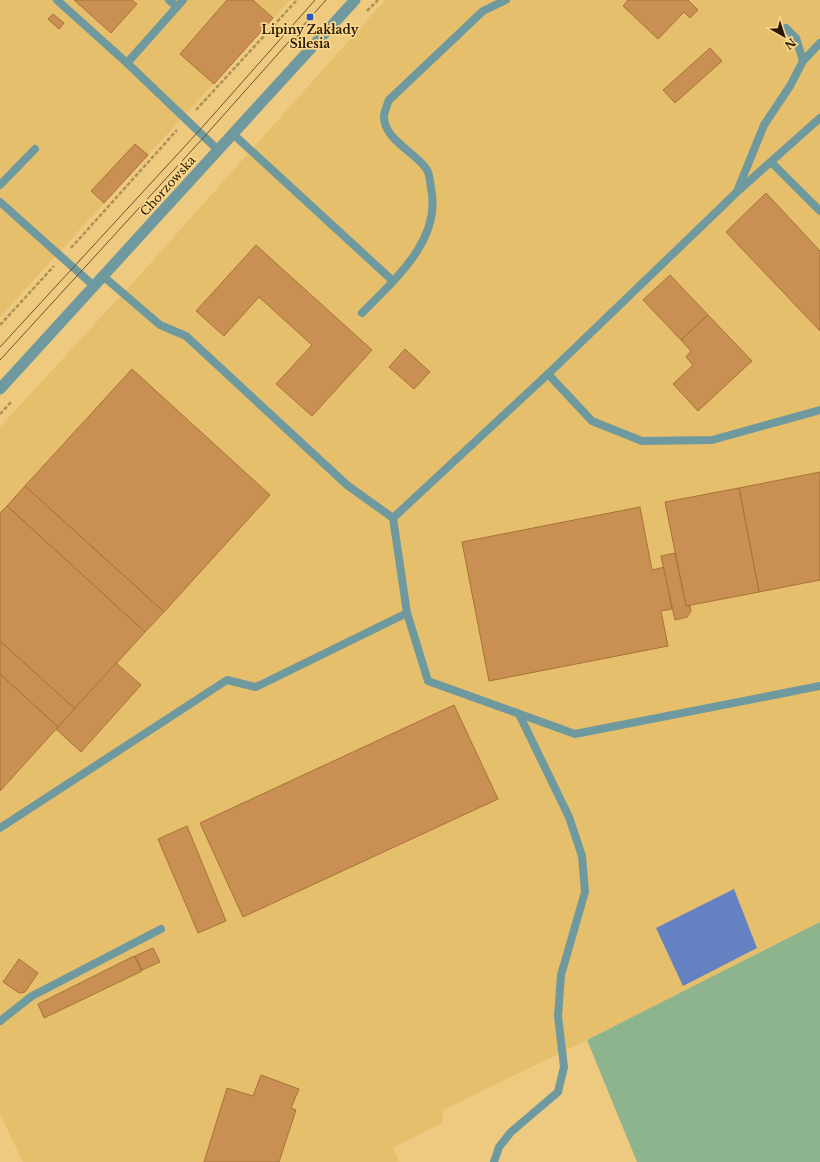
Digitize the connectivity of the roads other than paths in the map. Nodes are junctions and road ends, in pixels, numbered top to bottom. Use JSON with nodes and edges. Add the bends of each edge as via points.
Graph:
{"nodes":[{"id":1,"x":57,"y":0,"type":"edge"},
{"id":2,"x":169,"y":0,"type":"edge"},
{"id":3,"x":183,"y":0,"type":"edge"},
{"id":4,"x":355,"y":0,"type":"edge"},
{"id":5,"x":506,"y":0,"type":"edge"},
{"id":6,"x":177,"y":7,"type":"junction"},
{"id":7,"x":786,"y":28,"type":"dead end"},
{"id":8,"x":820,"y":43,"type":"edge"},
{"id":9,"x":802,"y":61,"type":"junction"},
{"id":10,"x":127,"y":63,"type":"junction"},
{"id":11,"x":820,"y":118,"type":"edge"},
{"id":12,"x":233,"y":134,"type":"junction"},
{"id":13,"x":35,"y":149,"type":"dead end"},
{"id":14,"x":218,"y":150,"type":"junction"},
{"id":15,"x":771,"y":162,"type":"junction"},
{"id":16,"x":0,"y":185,"type":"edge"},
{"id":17,"x":737,"y":192,"type":"junction"},
{"id":18,"x":0,"y":202,"type":"edge"},
{"id":19,"x":820,"y":211,"type":"edge"},
{"id":20,"x":103,"y":276,"type":"junction"},
{"id":21,"x":393,"y":281,"type":"junction"},
{"id":22,"x":94,"y":286,"type":"junction"},
{"id":23,"x":362,"y":313,"type":"dead end"},
{"id":24,"x":548,"y":374,"type":"junction"},
{"id":25,"x":0,"y":389,"type":"edge"},
{"id":26,"x":820,"y":410,"type":"edge"},
{"id":27,"x":393,"y":518,"type":"junction"},
{"id":28,"x":407,"y":613,"type":"junction"},
{"id":29,"x":820,"y":686,"type":"edge"},
{"id":30,"x":519,"y":714,"type":"junction"},
{"id":31,"x":0,"y":828,"type":"edge"},
{"id":32,"x":161,"y":929,"type":"dead end"},
{"id":33,"x":0,"y":1021,"type":"edge"},
{"id":34,"x":494,"y":1162,"type":"edge"}],
"edges":[{"from":1,"to":10,"type":"lane"},
{"from":2,"to":6,"type":"lane"},
{"from":3,"to":6,"type":"lane"},
{"from":4,"to":12,"type":"street","name":"Chorzowska"},
{"from":5,"to":21,"type":"lane","via":[[483,11],[389,100],[384,117],[387,130],[427,170],[433,197],[430,224],[419,249]]},
{"from":6,"to":10,"type":"lane"},
{"from":7,"to":9,"type":"lane","via":[[796,38]]},
{"from":8,"to":9,"type":"lane"},
{"from":9,"to":17,"type":"lane","via":[[790,86],[764,125]]},
{"from":10,"to":14,"type":"lane"},
{"from":11,"to":15,"type":"lane"},
{"from":12,"to":14,"type":"street","name":"Chorzowska"},
{"from":12,"to":21,"type":"lane"},
{"from":13,"to":16,"type":"lane"},
{"from":14,"to":20,"type":"street","name":"Chorzowska"},
{"from":15,"to":17,"type":"lane"},
{"from":15,"to":19,"type":"lane"},
{"from":17,"to":24,"type":"lane"},
{"from":18,"to":22,"type":"lane"},
{"from":20,"to":22,"type":"street","name":"Chorzowska"},
{"from":20,"to":27,"type":"lane","via":[[160,325],[186,336],[347,486]]},
{"from":21,"to":23,"type":"lane"},
{"from":22,"to":25,"type":"street","name":"Chorzowska"},
{"from":24,"to":26,"type":"lane","via":[[592,421],[642,441],[712,440]]},
{"from":24,"to":27,"type":"lane"},
{"from":27,"to":28,"type":"lane"},
{"from":28,"to":30,"type":"lane","via":[[428,681]]},
{"from":28,"to":31,"type":"lane","via":[[256,687],[227,680]]},
{"from":29,"to":30,"type":"lane","via":[[575,734]]},
{"from":30,"to":34,"type":"lane","via":[[569,817],[582,856],[585,892],[559,988],[558,1016],[564,1067],[558,1092],[511,1132],[499,1148]]},
{"from":32,"to":33,"type":"lane","via":[[32,996]]}]}
